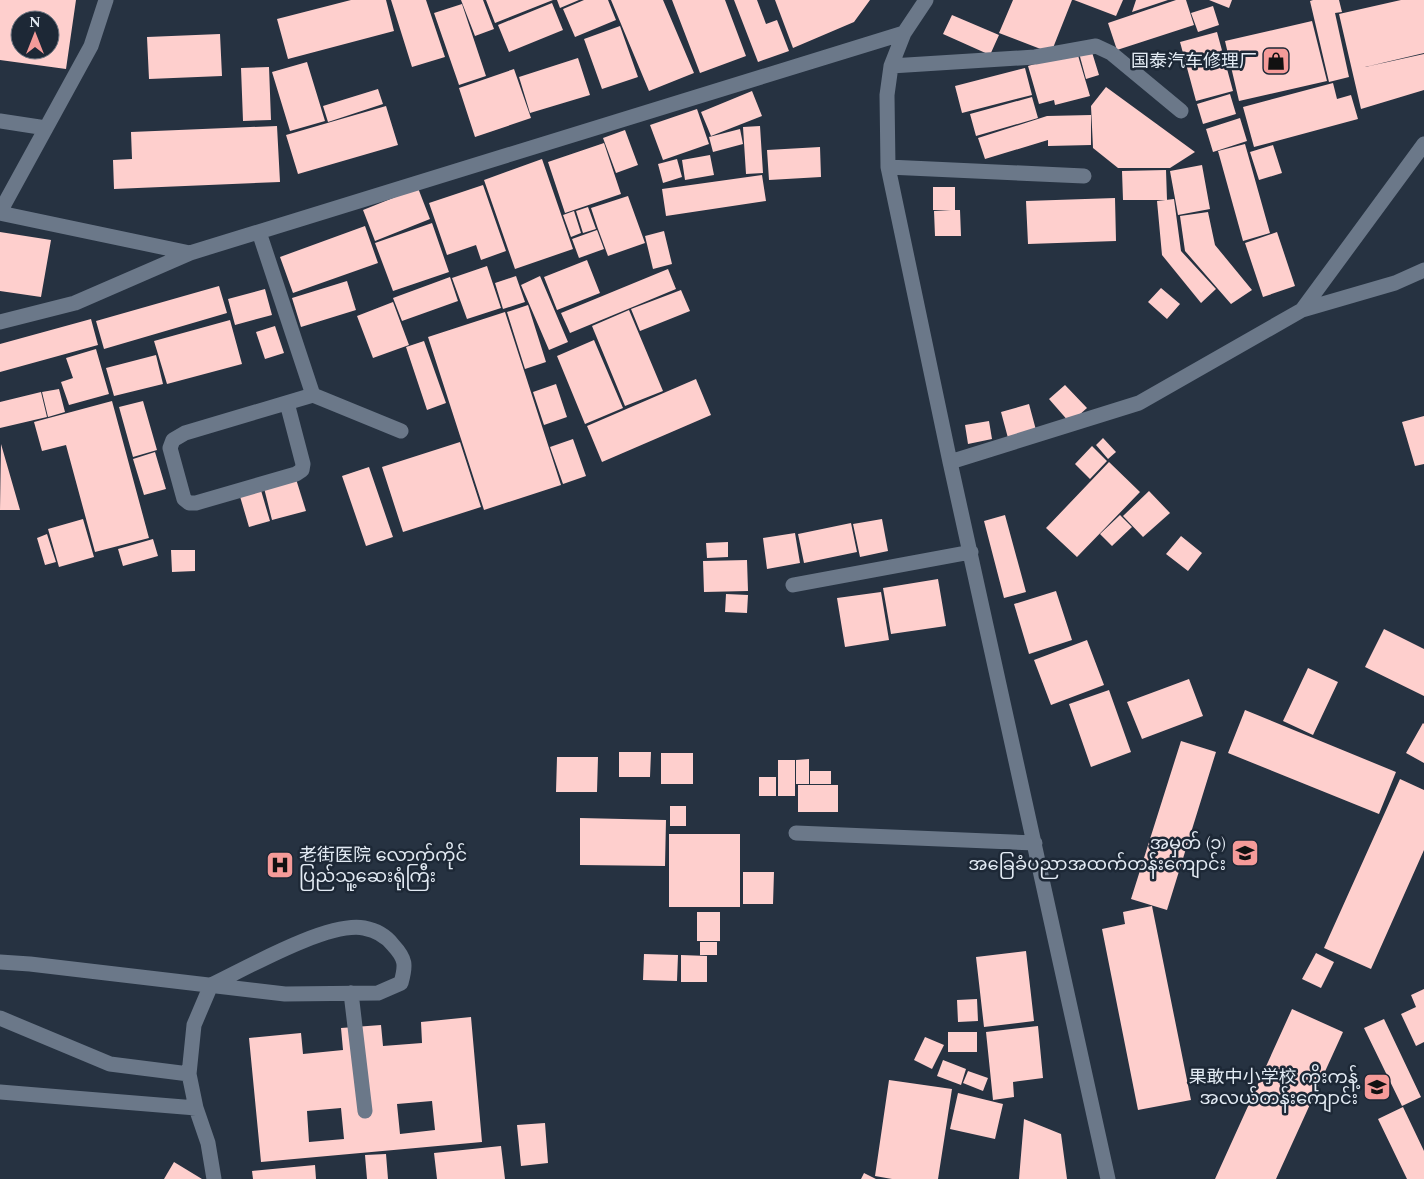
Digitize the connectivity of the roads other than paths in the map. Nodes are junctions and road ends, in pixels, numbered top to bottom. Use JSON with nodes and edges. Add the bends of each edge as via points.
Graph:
{"nodes":[{"id":1,"x":106,"y":0,"type":"edge"},
{"id":2,"x":926,"y":0,"type":"edge"},
{"id":3,"x":904,"y":33,"type":"junction"},
{"id":4,"x":891,"y":66,"type":"junction"},
{"id":5,"x":1181,"y":111,"type":"dead end"},
{"id":6,"x":0,"y":121,"type":"edge"},
{"id":7,"x":46,"y":128,"type":"junction"},
{"id":8,"x":1424,"y":144,"type":"edge"},
{"id":9,"x":888,"y":167,"type":"junction"},
{"id":10,"x":1084,"y":176,"type":"dead end"},
{"id":11,"x":0,"y":213,"type":"edge"},
{"id":12,"x":259,"y":232,"type":"junction"},
{"id":13,"x":190,"y":253,"type":"junction"},
{"id":14,"x":1424,"y":270,"type":"edge"},
{"id":15,"x":1302,"y":310,"type":"junction"},
{"id":16,"x":0,"y":322,"type":"edge"},
{"id":17,"x":313,"y":395,"type":"junction"},
{"id":18,"x":287,"y":403,"type":"junction"},
{"id":19,"x":401,"y":431,"type":"dead end"},
{"id":20,"x":950,"y":462,"type":"junction"},
{"id":21,"x":971,"y":552,"type":"junction"},
{"id":22,"x":793,"y":585,"type":"dead end"},
{"id":23,"x":796,"y":833,"type":"dead end"},
{"id":24,"x":1034,"y":843,"type":"junction"},
{"id":25,"x":0,"y":962,"type":"edge"},
{"id":26,"x":211,"y":985,"type":"junction"},
{"id":27,"x":351,"y":993,"type":"junction"},
{"id":28,"x":0,"y":1018,"type":"edge"},
{"id":29,"x":189,"y":1074,"type":"junction"},
{"id":30,"x":0,"y":1092,"type":"edge"},
{"id":31,"x":196,"y":1108,"type":"junction"},
{"id":32,"x":366,"y":1111,"type":"dead end"},
{"id":33,"x":214,"y":1179,"type":"edge"},
{"id":34,"x":1108,"y":1179,"type":"edge"}],
"edges":[{"from":1,"to":7,"type":"street","via":[[91,46]]},
{"from":2,"to":3,"type":"street"},
{"from":3,"to":4,"type":"street"},
{"from":3,"to":12,"type":"street"},
{"from":4,"to":5,"type":"street","via":[[1035,57],[1096,46],[1111,53]]},
{"from":4,"to":9,"type":"street","via":[[887,95]]},
{"from":6,"to":7,"type":"street"},
{"from":7,"to":11,"type":"street"},
{"from":8,"to":15,"type":"street"},
{"from":9,"to":10,"type":"street"},
{"from":9,"to":20,"type":"street"},
{"from":11,"to":13,"type":"street"},
{"from":12,"to":13,"type":"street"},
{"from":12,"to":17,"type":"street"},
{"from":13,"to":16,"type":"street","via":[[75,304]]},
{"from":14,"to":15,"type":"street","via":[[1396,283]]},
{"from":15,"to":20,"type":"street","via":[[1139,403]]},
{"from":17,"to":18,"type":"street"},
{"from":17,"to":19,"type":"street"},
{"from":18,"to":18,"type":"street","via":[[302,470],[196,503],[184,499],[170,448],[173,440],[185,433]]},
{"from":20,"to":21,"type":"street"},
{"from":21,"to":22,"type":"street"},
{"from":21,"to":24,"type":"street"},
{"from":23,"to":24,"type":"street"},
{"from":24,"to":34,"type":"street"},
{"from":25,"to":26,"type":"street"},
{"from":26,"to":27,"type":"street","via":[[285,994]]},
{"from":26,"to":27,"type":"street","via":[[296,944],[338,929],[363,928],[379,933],[400,953],[406,966],[401,983],[378,993]]},
{"from":26,"to":29,"type":"street","via":[[194,1025]]},
{"from":27,"to":32,"type":"street"},
{"from":28,"to":29,"type":"street","via":[[110,1064]]},
{"from":29,"to":31,"type":"street"},
{"from":30,"to":31,"type":"street"},
{"from":31,"to":33,"type":"street","via":[[208,1142]]}]}
